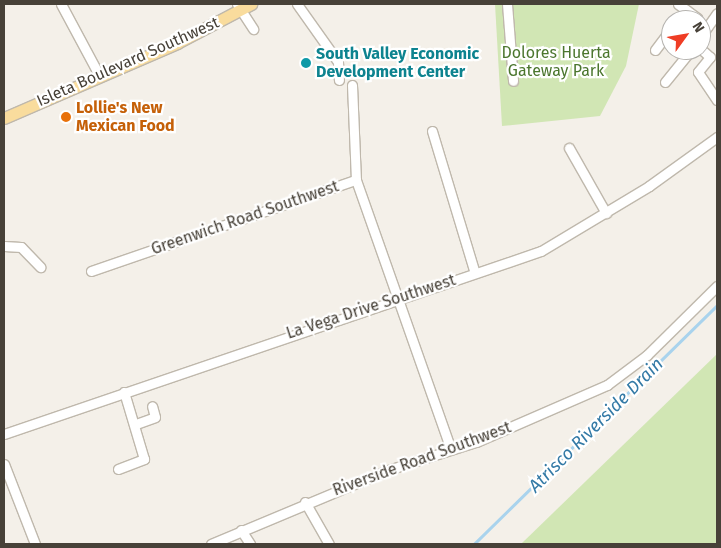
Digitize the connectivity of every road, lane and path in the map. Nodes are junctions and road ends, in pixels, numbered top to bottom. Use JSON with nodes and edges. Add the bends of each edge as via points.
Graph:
{"nodes":[{"id":1,"x":61,"y":4,"type":"edge"},
{"id":2,"x":297,"y":4,"type":"edge"},
{"id":3,"x":507,"y":4,"type":"edge"},
{"id":4,"x":678,"y":4,"type":"edge"},
{"id":5,"x":243,"y":5,"type":"edge"},
{"id":6,"x":686,"y":10,"type":"edge"},
{"id":7,"x":253,"y":29,"type":"dead end"},
{"id":8,"x":661,"y":42,"type":"edge"},
{"id":9,"x":655,"y":50,"type":"dead end"},
{"id":10,"x":708,"y":60,"type":"edge"},
{"id":11,"x":683,"y":61,"type":"joint"},
{"id":12,"x":698,"y":72,"type":"junction"},
{"id":13,"x":99,"y":76,"type":"junction"},
{"id":14,"x":339,"y":80,"type":"dead end"},
{"id":15,"x":513,"y":81,"type":"dead end"},
{"id":16,"x":665,"y":82,"type":"dead end"},
{"id":17,"x":352,"y":85,"type":"dead end"},
{"id":18,"x":717,"y":100,"type":"edge"},
{"id":19,"x":4,"y":118,"type":"edge"},
{"id":20,"x":432,"y":131,"type":"dead end"},
{"id":21,"x":717,"y":137,"type":"edge"},
{"id":22,"x":569,"y":148,"type":"dead end"},
{"id":23,"x":356,"y":180,"type":"junction"},
{"id":24,"x":606,"y":213,"type":"junction"},
{"id":25,"x":4,"y":246,"type":"edge"},
{"id":26,"x":40,"y":267,"type":"dead end"},
{"id":27,"x":91,"y":271,"type":"dead end"},
{"id":28,"x":475,"y":273,"type":"junction"},
{"id":29,"x":717,"y":286,"type":"edge"},
{"id":30,"x":395,"y":299,"type":"junction"},
{"id":31,"x":124,"y":392,"type":"junction"},
{"id":32,"x":152,"y":406,"type":"dead end"},
{"id":33,"x":136,"y":424,"type":"junction"},
{"id":34,"x":4,"y":434,"type":"edge"},
{"id":35,"x":450,"y":450,"type":"junction"},
{"id":36,"x":4,"y":464,"type":"edge"},
{"id":37,"x":118,"y":469,"type":"dead end"},
{"id":38,"x":305,"y":502,"type":"junction"},
{"id":39,"x":241,"y":530,"type":"junction"},
{"id":40,"x":35,"y":544,"type":"edge"},
{"id":41,"x":211,"y":544,"type":"edge"},
{"id":42,"x":250,"y":544,"type":"edge"},
{"id":43,"x":329,"y":544,"type":"edge"}],
"edges":[{"from":1,"to":13,"type":"street"},
{"from":2,"to":14,"type":"street","via":[[338,62]]},
{"from":3,"to":15,"type":"street"},
{"from":4,"to":6,"type":"street"},
{"from":5,"to":7,"type":"street"},
{"from":5,"to":13,"type":"main road","name":"Isleta Boulevard Southwest","via":[[177,43]]},
{"from":8,"to":9,"type":"street"},
{"from":10,"to":12,"type":"street"},
{"from":11,"to":12,"type":"street"},
{"from":11,"to":16,"type":"street"},
{"from":12,"to":18,"type":"street"},
{"from":13,"to":19,"type":"main road","name":"Isleta Boulevard Southwest"},
{"from":17,"to":23,"type":"street"},
{"from":20,"to":28,"type":"street"},
{"from":21,"to":24,"type":"street","name":"La Vega Drive Southwest"},
{"from":22,"to":24,"type":"street"},
{"from":23,"to":27,"type":"street","name":"Greenwich Road Southwest"},
{"from":23,"to":30,"type":"street","name":"Greenwich Road Southwest"},
{"from":24,"to":28,"type":"street","name":"La Vega Drive Southwest","via":[[558,243]]},
{"from":25,"to":26,"type":"street","via":[[21,247]]},
{"from":28,"to":30,"type":"street","name":"La Vega Drive Southwest"},
{"from":29,"to":35,"type":"street","name":"Riverside Road Southwest","via":[[647,356],[609,384]]},
{"from":30,"to":31,"type":"street","name":"La Vega Drive Southwest"},
{"from":30,"to":35,"type":"street","name":"Greenwich Road Southwest"},
{"from":31,"to":33,"type":"street"},
{"from":31,"to":34,"type":"street","name":"La Vega Drive Southwest"},
{"from":32,"to":33,"type":"street","via":[[155,417]]},
{"from":33,"to":37,"type":"street","via":[[144,459]]},
{"from":35,"to":38,"type":"street","name":"Riverside Road Southwest"},
{"from":36,"to":40,"type":"street"},
{"from":38,"to":39,"type":"street","name":"Riverside Road Southwest"},
{"from":38,"to":43,"type":"street"},
{"from":39,"to":41,"type":"street","name":"Riverside Road Southwest"},
{"from":39,"to":42,"type":"street"}]}
